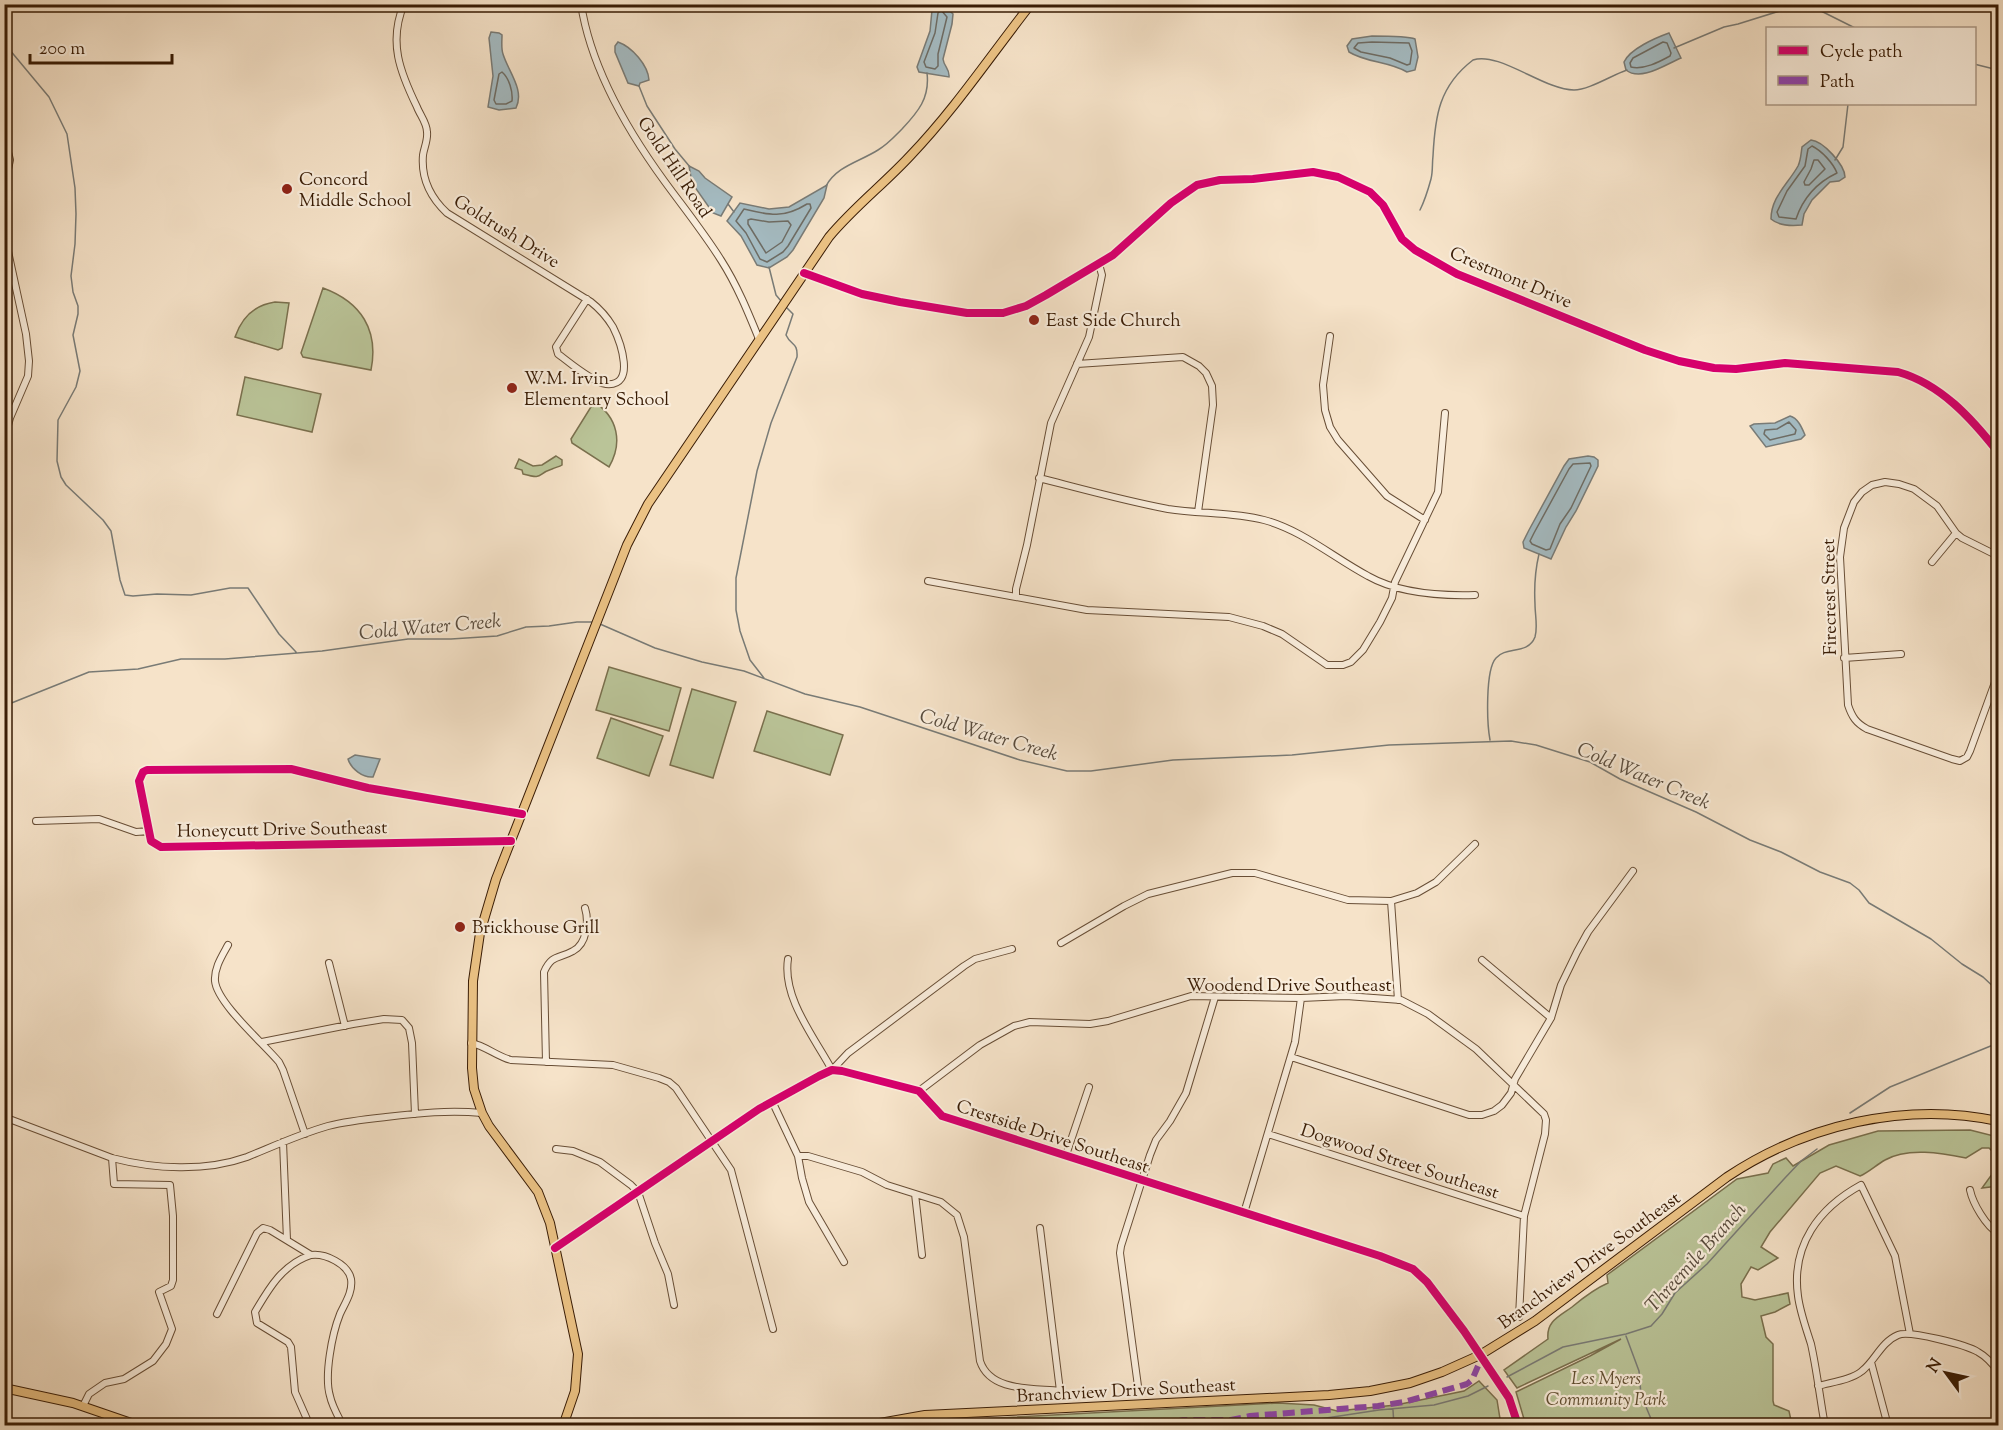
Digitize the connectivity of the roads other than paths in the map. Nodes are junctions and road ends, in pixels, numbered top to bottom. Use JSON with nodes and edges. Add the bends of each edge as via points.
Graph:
{"nodes":[{"id":1,"x":404,"y":4,"type":"edge"},
{"id":2,"x":581,"y":4,"type":"edge"},
{"id":3,"x":1031,"y":4,"type":"edge"},
{"id":4,"x":4,"y":136,"type":"edge"},
{"id":5,"x":4,"y":188,"type":"edge"},
{"id":6,"x":4,"y":233,"type":"edge"},
{"id":7,"x":1099,"y":264,"type":"junction"},
{"id":8,"x":804,"y":273,"type":"junction"},
{"id":9,"x":587,"y":299,"type":"junction"},
{"id":10,"x":1330,"y":336,"type":"dead end"},
{"id":11,"x":759,"y":339,"type":"junction"},
{"id":12,"x":1077,"y":364,"type":"junction"},
{"id":13,"x":1445,"y":413,"type":"dead end"},
{"id":14,"x":4,"y":440,"type":"edge"},
{"id":15,"x":1998,"y":452,"type":"edge"},
{"id":16,"x":1039,"y":478,"type":"junction"},
{"id":17,"x":1198,"y":512,"type":"junction"},
{"id":18,"x":1425,"y":520,"type":"junction"},
{"id":19,"x":1956,"y":533,"type":"junction"},
{"id":20,"x":1998,"y":556,"type":"edge"},
{"id":21,"x":1932,"y":562,"type":"dead end"},
{"id":22,"x":928,"y":581,"type":"dead end"},
{"id":23,"x":1394,"y":587,"type":"junction"},
{"id":24,"x":1475,"y":596,"type":"dead end"},
{"id":25,"x":1016,"y":597,"type":"junction"},
{"id":26,"x":1901,"y":654,"type":"dead end"},
{"id":27,"x":1845,"y":658,"type":"junction"},
{"id":28,"x":1998,"y":674,"type":"edge"},
{"id":29,"x":522,"y":814,"type":"junction"},
{"id":30,"x":36,"y":821,"type":"dead end"},
{"id":31,"x":149,"y":831,"type":"junction"},
{"id":32,"x":511,"y":841,"type":"junction"},
{"id":33,"x":1474,"y":844,"type":"dead end"},
{"id":34,"x":1633,"y":871,"type":"dead end"},
{"id":35,"x":1391,"y":901,"type":"junction"},
{"id":36,"x":585,"y":908,"type":"dead end"},
{"id":37,"x":1061,"y":943,"type":"dead end"},
{"id":38,"x":228,"y":945,"type":"dead end"},
{"id":39,"x":1012,"y":949,"type":"dead end"},
{"id":40,"x":788,"y":959,"type":"dead end"},
{"id":41,"x":1482,"y":960,"type":"dead end"},
{"id":42,"x":329,"y":963,"type":"dead end"},
{"id":43,"x":1215,"y":996,"type":"junction"},
{"id":44,"x":1301,"y":998,"type":"junction"},
{"id":45,"x":1398,"y":1000,"type":"junction"},
{"id":46,"x":1551,"y":1018,"type":"junction"},
{"id":47,"x":345,"y":1026,"type":"junction"},
{"id":48,"x":262,"y":1042,"type":"junction"},
{"id":49,"x":471,"y":1044,"type":"junction"},
{"id":50,"x":1291,"y":1057,"type":"junction"},
{"id":51,"x":546,"y":1062,"type":"junction"},
{"id":52,"x":832,"y":1070,"type":"junction"},
{"id":53,"x":1513,"y":1086,"type":"junction"},
{"id":54,"x":1089,"y":1087,"type":"dead end"},
{"id":55,"x":919,"y":1091,"type":"junction"},
{"id":56,"x":772,"y":1101,"type":"junction"},
{"id":57,"x":482,"y":1113,"type":"junction"},
{"id":58,"x":415,"y":1114,"type":"junction"},
{"id":59,"x":4,"y":1117,"type":"edge"},
{"id":60,"x":1998,"y":1121,"type":"edge"},
{"id":61,"x":306,"y":1134,"type":"junction"},
{"id":62,"x":1268,"y":1134,"type":"junction"},
{"id":63,"x":283,"y":1142,"type":"junction"},
{"id":64,"x":712,"y":1142,"type":"junction"},
{"id":65,"x":556,"y":1149,"type":"dead end"},
{"id":66,"x":1066,"y":1155,"type":"junction"},
{"id":67,"x":798,"y":1156,"type":"junction"},
{"id":68,"x":111,"y":1158,"type":"junction"},
{"id":69,"x":1142,"y":1180,"type":"junction"},
{"id":70,"x":1970,"y":1190,"type":"dead end"},
{"id":71,"x":638,"y":1192,"type":"junction"},
{"id":72,"x":915,"y":1194,"type":"junction"},
{"id":73,"x":1244,"y":1213,"type":"junction"},
{"id":74,"x":1524,"y":1216,"type":"junction"},
{"id":75,"x":1040,"y":1228,"type":"dead end"},
{"id":76,"x":1998,"y":1233,"type":"edge"},
{"id":77,"x":287,"y":1240,"type":"junction"},
{"id":78,"x":555,"y":1248,"type":"junction"},
{"id":79,"x":311,"y":1255,"type":"junction"},
{"id":80,"x":922,"y":1255,"type":"dead end"},
{"id":81,"x":843,"y":1262,"type":"dead end"},
{"id":82,"x":674,"y":1305,"type":"dead end"},
{"id":83,"x":217,"y":1314,"type":"dead end"},
{"id":84,"x":1519,"y":1317,"type":"dead end"},
{"id":85,"x":773,"y":1329,"type":"dead end"},
{"id":86,"x":1910,"y":1334,"type":"junction"},
{"id":87,"x":1480,"y":1355,"type":"junction"},
{"id":88,"x":1871,"y":1362,"type":"junction"},
{"id":89,"x":1998,"y":1371,"type":"edge"},
{"id":90,"x":1138,"y":1386,"type":"dead end"},
{"id":91,"x":1818,"y":1386,"type":"junction"},
{"id":92,"x":4,"y":1388,"type":"edge"},
{"id":93,"x":83,"y":1406,"type":"junction"},
{"id":94,"x":128,"y":1424,"type":"edge"},
{"id":95,"x":140,"y":1425,"type":"edge"},
{"id":96,"x":310,"y":1425,"type":"edge"},
{"id":97,"x":343,"y":1425,"type":"edge"},
{"id":98,"x":563,"y":1425,"type":"edge"},
{"id":99,"x":863,"y":1425,"type":"edge"},
{"id":100,"x":1516,"y":1425,"type":"edge"},
{"id":101,"x":1825,"y":1425,"type":"edge"},
{"id":102,"x":1888,"y":1425,"type":"edge"}],
"edges":[{"from":1,"to":9,"type":"street","name":"Goldrush Drive","via":[[396,38],[397,55],[428,131],[423,168],[437,203],[447,213]]},
{"from":2,"to":11,"type":"street","name":"Gold Hill Road","via":[[596,61],[615,102],[663,179],[722,261]]},
{"from":3,"to":8,"type":"main road","via":[[935,129],[841,223]]},
{"from":4,"to":5,"type":"street","via":[[10,160]]},
{"from":6,"to":14,"type":"street","via":[[29,361],[28,376]]},
{"from":7,"to":8,"type":"street","name":"Crestmont Drive","via":[[1026,306],[995,314],[944,310],[862,294]]},
{"from":7,"to":12,"type":"street","via":[[1102,275],[1095,309]]},
{"from":7,"to":15,"type":"street","name":"Crestmont Drive","via":[[1197,185],[1322,173],[1370,192],[1383,205],[1407,244],[1475,282],[1678,361],[1728,369],[1791,363],[1898,372],[1931,387],[1954,404]]},
{"from":8,"to":11,"type":"main road"},
{"from":9,"to":9,"type":"street","name":"Goldrush Drive","via":[[602,311],[620,345],[624,370],[616,382],[599,382],[558,354],[556,347]]},
{"from":10,"to":18,"type":"street","via":[[1323,385],[1327,419],[1335,435],[1387,496]]},
{"from":11,"to":29,"type":"main road","via":[[648,504],[627,545]]},
{"from":12,"to":16,"type":"street","via":[[1051,423]]},
{"from":12,"to":17,"type":"street","via":[[1183,357],[1203,369],[1212,386],[1213,405]]},
{"from":13,"to":18,"type":"street","via":[[1438,492]]},
{"from":16,"to":17,"type":"street","via":[[1130,501]]},
{"from":16,"to":25,"type":"street"},
{"from":17,"to":23,"type":"street","via":[[1279,525],[1369,577]]},
{"from":18,"to":23,"type":"street"},
{"from":19,"to":20,"type":"street","name":"Firecrest Street"},
{"from":19,"to":21,"type":"street"},
{"from":19,"to":27,"type":"street","name":"Firecrest Street","via":[[1937,506],[1906,486],[1885,482],[1862,492],[1847,519],[1841,548]]},
{"from":22,"to":25,"type":"street"},
{"from":23,"to":24,"type":"street","via":[[1440,596]]},
{"from":23,"to":25,"type":"street","via":[[1369,641],[1350,662],[1335,666],[1322,663],[1282,634],[1244,620],[1215,615],[1087,610]]},
{"from":26,"to":27,"type":"street"},
{"from":27,"to":28,"type":"street","name":"Firecrest Street","via":[[1848,705],[1856,722],[1960,761],[1970,751]]},
{"from":29,"to":31,"type":"street","name":"Honeycutt Drive Southeast","via":[[362,787],[291,769],[155,770],[143,772],[139,781]]},
{"from":29,"to":32,"type":"main road"},
{"from":30,"to":31,"type":"street","via":[[99,819],[136,832]]},
{"from":31,"to":32,"type":"street","name":"Honeycutt Drive Southeast","via":[[154,844],[165,847]]},
{"from":32,"to":49,"type":"main road","via":[[496,879],[477,950]]},
{"from":33,"to":35,"type":"street","via":[[1436,882]]},
{"from":34,"to":46,"type":"street","via":[[1577,951]]},
{"from":35,"to":37,"type":"street","via":[[1348,900],[1255,873],[1232,873],[1148,894]]},
{"from":35,"to":45,"type":"street"},
{"from":36,"to":51,"type":"street","via":[[589,919],[579,946],[552,959],[544,972]]},
{"from":38,"to":48,"type":"street","via":[[216,972],[218,991]]},
{"from":39,"to":52,"type":"street","via":[[964,966],[848,1053]]},
{"from":40,"to":52,"type":"street","via":[[786,970],[794,1000]]},
{"from":41,"to":46,"type":"street"},
{"from":42,"to":47,"type":"street"},
{"from":43,"to":44,"type":"street","name":"Woodend Drive Southeast"},
{"from":43,"to":55,"type":"street","name":"Woodend Drive Southeast","via":[[1182,998],[1090,1024],[1040,1021],[1014,1026]]},
{"from":43,"to":69,"type":"street","via":[[1185,1093],[1156,1140]]},
{"from":44,"to":45,"type":"street","name":"Woodend Drive Southeast"},
{"from":44,"to":50,"type":"street"},
{"from":45,"to":53,"type":"street","name":"Woodend Drive Southeast","via":[[1461,1036]]},
{"from":46,"to":53,"type":"street"},
{"from":47,"to":48,"type":"street"},
{"from":47,"to":58,"type":"street","via":[[392,1019],[407,1024],[411,1031]]},
{"from":48,"to":61,"type":"street","via":[[283,1070]]},
{"from":49,"to":51,"type":"street","via":[[511,1060]]},
{"from":49,"to":57,"type":"main road","via":[[474,1089]]},
{"from":50,"to":53,"type":"street","via":[[1475,1116],[1499,1108]]},
{"from":50,"to":62,"type":"street"},
{"from":51,"to":64,"type":"street","via":[[613,1065],[669,1082]]},
{"from":52,"to":55,"type":"street"},
{"from":52,"to":56,"type":"street"},
{"from":53,"to":74,"type":"street","name":"Woodend Drive Southeast","via":[[1546,1119]]},
{"from":54,"to":66,"type":"street"},
{"from":55,"to":66,"type":"street","name":"Crestside Drive Southeast","via":[[942,1116]]},
{"from":56,"to":64,"type":"street"},
{"from":56,"to":67,"type":"street"},
{"from":57,"to":58,"type":"street"},
{"from":57,"to":78,"type":"main road","via":[[538,1192]]},
{"from":58,"to":61,"type":"street","via":[[350,1122]]},
{"from":59,"to":68,"type":"street"},
{"from":60,"to":87,"type":"main road","name":"Branchview Drive Southeast","via":[[1958,1115],[1898,1115],[1841,1125],[1778,1148],[1726,1178],[1535,1321]]},
{"from":61,"to":63,"type":"street"},
{"from":62,"to":73,"type":"street"},
{"from":62,"to":74,"type":"street","name":"Dogwood Street Southeast"},
{"from":63,"to":68,"type":"street","via":[[248,1156],[201,1166],[151,1165]]},
{"from":63,"to":77,"type":"street"},
{"from":64,"to":71,"type":"street"},
{"from":64,"to":85,"type":"street","via":[[730,1170]]},
{"from":65,"to":71,"type":"street","via":[[600,1162]]},
{"from":66,"to":69,"type":"street","name":"Crestside Drive Southeast"},
{"from":67,"to":72,"type":"street","via":[[862,1172]]},
{"from":67,"to":81,"type":"street","via":[[809,1202]]},
{"from":68,"to":93,"type":"street","via":[[114,1184],[170,1185],[173,1280],[171,1286],[159,1292],[172,1329],[153,1361],[124,1379],[105,1383],[89,1394]]},
{"from":69,"to":73,"type":"street","name":"Crestside Drive Southeast"},
{"from":69,"to":90,"type":"street","via":[[1120,1254]]},
{"from":70,"to":76,"type":"street","via":[[1981,1213]]},
{"from":71,"to":78,"type":"street"},
{"from":71,"to":82,"type":"street","via":[[668,1274]]},
{"from":72,"to":75,"type":"street","via":[[947,1205],[960,1222],[985,1374],[1003,1384],[1060,1391]]},
{"from":72,"to":80,"type":"street"},
{"from":73,"to":87,"type":"street","name":"Crestside Drive Southeast","via":[[1413,1269],[1427,1282]]},
{"from":74,"to":84,"type":"street","name":"Woodend Drive Southeast"},
{"from":77,"to":79,"type":"street"},
{"from":77,"to":83,"type":"street","via":[[260,1229]]},
{"from":78,"to":98,"type":"main road","via":[[578,1354],[575,1391]]},
{"from":79,"to":96,"type":"street","via":[[275,1279],[255,1312],[257,1323],[291,1347],[295,1392]]},
{"from":79,"to":97,"type":"street","via":[[327,1257],[351,1277],[335,1332],[328,1381],[331,1402]]},
{"from":86,"to":88,"type":"street","via":[[1890,1340]]},
{"from":86,"to":89,"type":"street","via":[[1972,1349],[1987,1357]]},
{"from":86,"to":91,"type":"street","via":[[1895,1256],[1862,1185],[1829,1208],[1805,1239],[1798,1261],[1797,1293]]},
{"from":87,"to":99,"type":"main road","name":"Branchview Drive Southeast","via":[[1410,1383],[1329,1395],[926,1415]]},
{"from":87,"to":100,"type":"street","name":"Crestside Drive Southeast","via":[[1509,1398]]},
{"from":88,"to":91,"type":"street","via":[[1858,1374]]},
{"from":88,"to":102,"type":"street"},
{"from":91,"to":101,"type":"street"},
{"from":92,"to":93,"type":"main road"},
{"from":93,"to":94,"type":"main road"},
{"from":94,"to":95,"type":"main road"}]}
